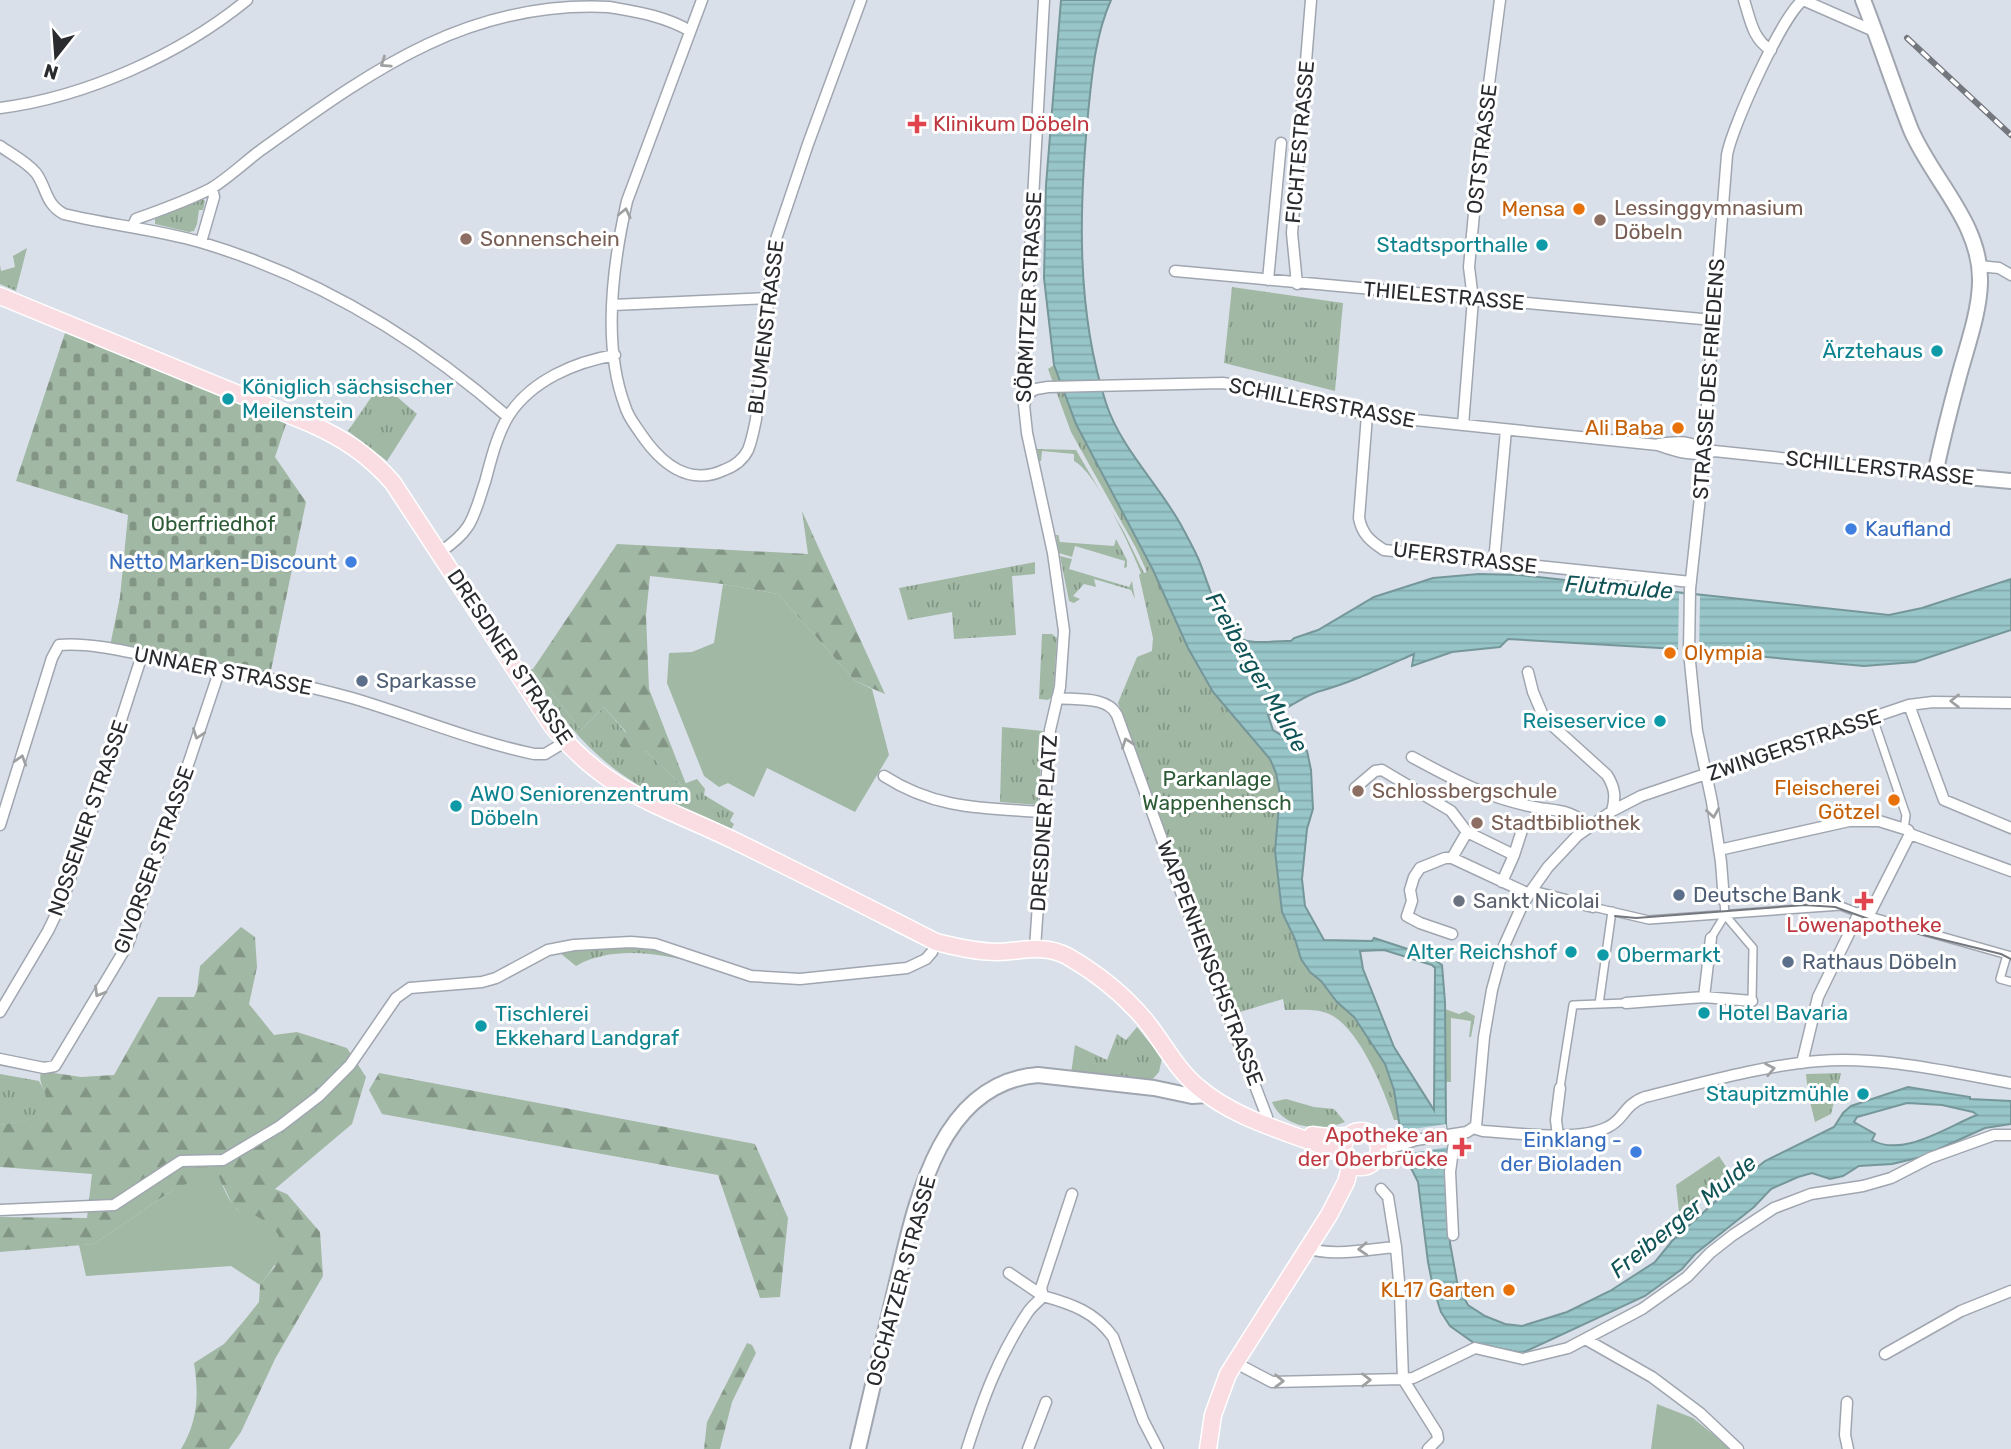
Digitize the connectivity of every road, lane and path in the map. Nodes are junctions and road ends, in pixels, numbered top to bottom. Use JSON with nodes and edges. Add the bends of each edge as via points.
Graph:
{"nodes":[{"id":1,"x":247,"y":0,"type":"edge"},
{"id":2,"x":702,"y":0,"type":"edge"},
{"id":3,"x":861,"y":0,"type":"edge"},
{"id":4,"x":1311,"y":0,"type":"edge"},
{"id":5,"x":1500,"y":0,"type":"edge"},
{"id":6,"x":1744,"y":0,"type":"edge"},
{"id":7,"x":1803,"y":0,"type":"edge"},
{"id":8,"x":1863,"y":0,"type":"edge"},
{"id":9,"x":1041,"y":2,"type":"edge"},
{"id":10,"x":690,"y":31,"type":"junction"},
{"id":11,"x":1875,"y":32,"type":"junction"},
{"id":12,"x":1772,"y":50,"type":"junction"},
{"id":13,"x":0,"y":108,"type":"edge"},
{"id":14,"x":1281,"y":142,"type":"dead end"},
{"id":15,"x":0,"y":146,"type":"edge"},
{"id":16,"x":212,"y":188,"type":"junction"},
{"id":17,"x":133,"y":226,"type":"junction"},
{"id":18,"x":201,"y":242,"type":"junction"},
{"id":19,"x":1979,"y":266,"type":"junction"},
{"id":20,"x":1175,"y":271,"type":"dead end"},
{"id":21,"x":2011,"y":275,"type":"edge"},
{"id":22,"x":1268,"y":280,"type":"junction"},
{"id":23,"x":1297,"y":284,"type":"junction"},
{"id":24,"x":0,"y":296,"type":"edge"},
{"id":25,"x":767,"y":298,"type":"junction"},
{"id":26,"x":1473,"y":299,"type":"junction"},
{"id":27,"x":613,"y":305,"type":"junction"},
{"id":28,"x":1713,"y":320,"type":"junction"},
{"id":29,"x":615,"y":355,"type":"junction"},
{"id":30,"x":1029,"y":393,"type":"junction"},
{"id":31,"x":1367,"y":415,"type":"junction"},
{"id":32,"x":508,"y":417,"type":"junction"},
{"id":33,"x":1463,"y":425,"type":"junction"},
{"id":34,"x":1506,"y":430,"type":"junction"},
{"id":35,"x":1708,"y":453,"type":"junction"},
{"id":36,"x":1935,"y":474,"type":"junction"},
{"id":37,"x":2011,"y":481,"type":"edge"},
{"id":38,"x":440,"y":552,"type":"junction"},
{"id":39,"x":1494,"y":562,"type":"junction"},
{"id":40,"x":1691,"y":582,"type":"junction"},
{"id":41,"x":142,"y":655,"type":"junction"},
{"id":42,"x":220,"y":669,"type":"junction"},
{"id":43,"x":1528,"y":673,"type":"dead end"},
{"id":44,"x":1057,"y":698,"type":"junction"},
{"id":45,"x":2011,"y":703,"type":"edge"},
{"id":46,"x":1909,"y":705,"type":"junction"},
{"id":47,"x":1873,"y":718,"type":"junction"},
{"id":48,"x":565,"y":742,"type":"junction"},
{"id":49,"x":1412,"y":757,"type":"dead end"},
{"id":50,"x":1707,"y":775,"type":"junction"},
{"id":51,"x":884,"y":776,"type":"dead end"},
{"id":52,"x":1355,"y":789,"type":"dead end"},
{"id":53,"x":1612,"y":811,"type":"junction"},
{"id":54,"x":1044,"y":812,"type":"junction"},
{"id":55,"x":0,"y":825,"type":"edge"},
{"id":56,"x":1588,"y":827,"type":"junction"},
{"id":57,"x":1523,"y":828,"type":"dead end"},
{"id":58,"x":2011,"y":828,"type":"edge"},
{"id":59,"x":1907,"y":831,"type":"junction"},
{"id":60,"x":1467,"y":832,"type":"junction"},
{"id":61,"x":1719,"y":850,"type":"junction"},
{"id":62,"x":1514,"y":855,"type":"junction"},
{"id":63,"x":1452,"y":858,"type":"junction"},
{"id":64,"x":2011,"y":871,"type":"edge"},
{"id":65,"x":1502,"y":882,"type":"junction"},
{"id":66,"x":1530,"y":892,"type":"junction"},
{"id":67,"x":1724,"y":901,"type":"joint"},
{"id":68,"x":1593,"y":907,"type":"joint"},
{"id":69,"x":1612,"y":911,"type":"junction"},
{"id":70,"x":1859,"y":913,"type":"junction"},
{"id":71,"x":1726,"y":915,"type":"junction"},
{"id":72,"x":1452,"y":934,"type":"dead end"},
{"id":73,"x":1711,"y":938,"type":"joint"},
{"id":74,"x":936,"y":942,"type":"junction"},
{"id":75,"x":1035,"y":948,"type":"junction"},
{"id":76,"x":2009,"y":955,"type":"edge"},
{"id":77,"x":2011,"y":982,"type":"edge"},
{"id":78,"x":1704,"y":997,"type":"junction"},
{"id":79,"x":1752,"y":1001,"type":"joint"},
{"id":80,"x":1626,"y":1003,"type":"joint"},
{"id":81,"x":1599,"y":1004,"type":"dead end"},
{"id":82,"x":0,"y":1012,"type":"edge"},
{"id":83,"x":0,"y":1059,"type":"edge"},
{"id":84,"x":1802,"y":1063,"type":"junction"},
{"id":85,"x":1182,"y":1071,"type":"junction"},
{"id":86,"x":2011,"y":1083,"type":"edge"},
{"id":87,"x":1154,"y":1088,"type":"junction"},
{"id":88,"x":1560,"y":1088,"type":"joint"},
{"id":89,"x":1208,"y":1095,"type":"junction"},
{"id":90,"x":1231,"y":1107,"type":"junction"},
{"id":91,"x":1267,"y":1117,"type":"junction"},
{"id":92,"x":1473,"y":1128,"type":"junction"},
{"id":93,"x":1451,"y":1135,"type":"junction"},
{"id":94,"x":2011,"y":1135,"type":"edge"},
{"id":95,"x":1347,"y":1136,"type":"junction"},
{"id":96,"x":1558,"y":1136,"type":"junction"},
{"id":97,"x":1378,"y":1146,"type":"junction"},
{"id":98,"x":1353,"y":1161,"type":"junction"},
{"id":99,"x":1381,"y":1189,"type":"dead end"},
{"id":100,"x":1072,"y":1194,"type":"dead end"},
{"id":101,"x":0,"y":1210,"type":"edge"},
{"id":102,"x":1453,"y":1235,"type":"dead end"},
{"id":103,"x":1396,"y":1247,"type":"junction"},
{"id":104,"x":1307,"y":1248,"type":"junction"},
{"id":105,"x":1009,"y":1273,"type":"dead end"},
{"id":106,"x":2011,"y":1292,"type":"edge"},
{"id":107,"x":1043,"y":1296,"type":"junction"},
{"id":108,"x":1587,"y":1340,"type":"junction"},
{"id":109,"x":1885,"y":1354,"type":"dead end"},
{"id":110,"x":1234,"y":1362,"type":"junction"},
{"id":111,"x":1404,"y":1379,"type":"junction"},
{"id":112,"x":1045,"y":1402,"type":"dead end"},
{"id":113,"x":1847,"y":1402,"type":"dead end"},
{"id":114,"x":858,"y":1449,"type":"edge"},
{"id":115,"x":967,"y":1449,"type":"edge"},
{"id":116,"x":1028,"y":1449,"type":"edge"},
{"id":117,"x":1158,"y":1449,"type":"edge"},
{"id":118,"x":1208,"y":1449,"type":"edge"},
{"id":119,"x":1428,"y":1449,"type":"edge"},
{"id":120,"x":1738,"y":1449,"type":"edge"},
{"id":121,"x":1848,"y":1449,"type":"edge"}],
"edges":[{"from":1,"to":13,"type":"street","via":[[203,33],[147,63],[58,95]]},
{"from":2,"to":10,"type":"street","name":"BLUMENSTRASSE"},
{"from":3,"to":25,"type":"street","name":"BLUMENSTRASSE","via":[[778,227]]},
{"from":4,"to":23,"type":"street","name":"FICHTESTRASSE","via":[[1292,233]]},
{"from":5,"to":26,"type":"street","name":"OSTSTRASSE","via":[[1469,267]]},
{"from":6,"to":12,"type":"street","via":[[1755,35]]},
{"from":7,"to":11,"type":"street","name":"STRASSE DES FRIEDENS"},
{"from":7,"to":12,"type":"street","name":"STRASSE DES FRIEDENS","via":[[1788,16]]},
{"from":8,"to":11,"type":"main road"},
{"from":9,"to":30,"type":"street","name":"SÖRMITZER STRASSE","via":[[1023,380]]},
{"from":10,"to":16,"type":"street","one_way":true,"via":[[643,13],[584,2],[527,2],[488,11],[425,37]]},
{"from":27,"to":10,"type":"street","name":"BLUMENSTRASSE","one_way":true,"via":[[627,201]]},
{"from":11,"to":19,"type":"main road","via":[[1912,130],[1961,215]]},
{"from":12,"to":28,"type":"street","name":"STRASSE DES FRIEDENS","via":[[1730,141]]},
{"from":14,"to":22,"type":"street","name":"FICHTESTRASSE"},
{"from":15,"to":17,"type":"street","via":[[37,175],[58,211]]},
{"from":16,"to":17,"type":"street","via":[[136,219]]},
{"from":16,"to":18,"type":"street","via":[[214,197]]},
{"from":17,"to":18,"type":"street"},
{"from":18,"to":32,"type":"street","via":[[355,307],[449,368]]},
{"from":19,"to":21,"type":"street"},
{"from":19,"to":36,"type":"main road","via":[[1970,337]]},
{"from":20,"to":22,"type":"street","name":"THIELESTRASSE"},
{"from":22,"to":23,"type":"street","name":"THIELESTRASSE"},
{"from":23,"to":26,"type":"street","name":"THIELESTRASSE"},
{"from":24,"to":38,"type":"main road","name":"DRESDNER STRASSE","via":[[342,438],[393,483]]},
{"from":25,"to":27,"type":"street"},
{"from":25,"to":29,"type":"street","name":"BLUMENSTRASSE","via":[[751,440],[740,461],[717,474],[684,473],[655,454],[624,405]]},
{"from":26,"to":28,"type":"street","name":"THIELESTRASSE"},
{"from":26,"to":33,"type":"street","name":"OSTSTRASSE"},
{"from":27,"to":29,"type":"street","name":"BLUMENSTRASSE"},
{"from":28,"to":35,"type":"street","name":"STRASSE DES FRIEDENS","via":[[1704,442]]},
{"from":29,"to":32,"type":"street","via":[[594,358],[556,374],[530,392]]},
{"from":30,"to":31,"type":"street","name":"SCHILLERSTRASSE","via":[[1048,387],[1202,382],[1259,388]]},
{"from":30,"to":44,"type":"street","name":"SÖRMITZER STRASSE","via":[[1024,405],[1027,433],[1063,618]]},
{"from":31,"to":33,"type":"street","name":"SCHILLERSTRASSE"},
{"from":31,"to":39,"type":"street","name":"UFERSTRASSE","via":[[1359,518],[1367,538],[1384,550]]},
{"from":32,"to":38,"type":"street","via":[[470,527]]},
{"from":33,"to":34,"type":"street","name":"SCHILLERSTRASSE"},
{"from":34,"to":35,"type":"street","name":"SCHILLERSTRASSE","via":[[1658,445],[1676,441],[1700,446]]},
{"from":34,"to":39,"type":"street"},
{"from":35,"to":36,"type":"street","name":"SCHILLERSTRASSE"},
{"from":35,"to":40,"type":"street","name":"STRASSE DES FRIEDENS"},
{"from":36,"to":37,"type":"main road","name":"SCHILLERSTRASSE"},
{"from":38,"to":48,"type":"main road","name":"DRESDNER STRASSE"},
{"from":39,"to":40,"type":"street","name":"UFERSTRASSE"},
{"from":40,"to":50,"type":"street","name":"STRASSE DES FRIEDENS","via":[[1689,652],[1697,731]]},
{"from":41,"to":42,"type":"street","name":"UNNAER STRASSE"},
{"from":55,"to":41,"type":"street","name":"UNNAER STRASSE","one_way":true,"via":[[59,645]]},
{"from":41,"to":82,"type":"street","name":"NOSSENER STRASSE","via":[[63,900]]},
{"from":42,"to":48,"type":"street","name":"UNNAER STRASSE","via":[[351,698],[527,753],[545,754]]},
{"from":42,"to":83,"type":"street","name":"GIVORSER STRASSE","one_way":true,"via":[[128,944],[53,1067]]},
{"from":43,"to":53,"type":"street","via":[[1544,718],[1607,775],[1614,787]]},
{"from":44,"to":54,"type":"street","name":"DRESDNER PLATZ"},
{"from":91,"to":44,"type":"street","name":"WAPPENHENSCHSTRASSE","one_way":true,"via":[[1114,708],[1106,703]]},
{"from":45,"to":46,"type":"street","name":"ZWINGERSTRASSE","one_way":true},
{"from":46,"to":47,"type":"street","name":"ZWINGERSTRASSE"},
{"from":46,"to":58,"type":"street","via":[[1944,800]]},
{"from":47,"to":50,"type":"street","name":"ZWINGERSTRASSE"},
{"from":47,"to":59,"type":"street","via":[[1906,815]]},
{"from":48,"to":74,"type":"main road","name":"DRESDNER STRASSE","via":[[593,769],[641,800],[737,842]]},
{"from":49,"to":56,"type":"street","via":[[1470,788],[1574,814]]},
{"from":50,"to":53,"type":"street","name":"ZWINGERSTRASSE","via":[[1641,796]]},
{"from":50,"to":61,"type":"street","name":"STRASSE DES FRIEDENS","one_way":true},
{"from":51,"to":54,"type":"street","via":[[937,802]]},
{"from":52,"to":60,"type":"street","via":[[1375,771],[1387,771],[1451,811]]},
{"from":53,"to":56,"type":"street","name":"ZWINGERSTRASSE"},
{"from":54,"to":75,"type":"street","name":"DRESDNER PLATZ"},
{"from":56,"to":66,"type":"street","name":"ZWINGERSTRASSE"},
{"from":57,"to":62,"type":"street"},
{"from":59,"to":61,"type":"street","via":[[1879,821],[1849,821]]},
{"from":59,"to":64,"type":"street"},
{"from":59,"to":70,"type":"street","via":[[1871,911]]},
{"from":60,"to":62,"type":"street"},
{"from":60,"to":63,"type":"street"},
{"from":61,"to":67,"type":"street","name":"STRASSE DES FRIEDENS"},
{"from":62,"to":65,"type":"street"},
{"from":63,"to":65,"type":"street"},
{"from":63,"to":72,"type":"street","via":[[1420,868],[1410,890],[1407,916]]},
{"from":65,"to":66,"type":"street"},
{"from":66,"to":68,"type":"street"},
{"from":66,"to":92,"type":"street","name":"ZWINGERSTRASSE","via":[[1507,938],[1492,990]]},
{"from":67,"to":71,"type":"street"},
{"from":68,"to":69,"type":"street"},
{"from":69,"to":71,"type":"street","via":[[1649,920]]},
{"from":69,"to":81,"type":"street"},
{"from":70,"to":71,"type":"street","via":[[1841,905]]},
{"from":70,"to":76,"type":"street"},
{"from":70,"to":84,"type":"street","via":[[1818,997]]},
{"from":71,"to":73,"type":"street"},
{"from":71,"to":79,"type":"street","via":[[1753,948]]},
{"from":73,"to":78,"type":"street"},
{"from":74,"to":75,"type":"main road","name":"DRESDNER STRASSE","via":[[999,952]]},
{"from":74,"to":101,"type":"street","via":[[926,959],[907,968],[800,979],[751,976],[655,944],[584,944],[548,950],[482,982],[410,989],[396,998],[350,1065],[319,1096],[223,1160],[181,1161],[114,1205]]},
{"from":75,"to":85,"type":"main road","name":"DRESDNER STRASSE","via":[[1066,956],[1119,994],[1146,1021]]},
{"from":76,"to":77,"type":"street","via":[[2000,979]]},
{"from":78,"to":79,"type":"street"},
{"from":78,"to":80,"type":"street"},
{"from":80,"to":88,"type":"street","via":[[1573,1005]]},
{"from":84,"to":86,"type":"street","via":[[1884,1063]]},
{"from":96,"to":84,"type":"street","one_way":true,"via":[[1610,1127],[1632,1102],[1645,1097]]},
{"from":85,"to":87,"type":"main road","via":[[1167,1085]]},
{"from":85,"to":89,"type":"main road","name":"DRESDNER STRASSE"},
{"from":87,"to":89,"type":"main road","name":"OSCHATZER STRASSE"},
{"from":87,"to":114,"type":"main road","name":"OSCHATZER STRASSE","via":[[1026,1076],[988,1091],[958,1119],[934,1159],[915,1212]]},
{"from":88,"to":96,"type":"street"},
{"from":89,"to":90,"type":"main road","name":"DRESDNER STRASSE"},
{"from":90,"to":91,"type":"main road"},
{"from":90,"to":98,"type":"main road"},
{"from":91,"to":95,"type":"main road","via":[[1315,1136]]},
{"from":92,"to":93,"type":"street"},
{"from":92,"to":96,"type":"street"},
{"from":93,"to":97,"type":"street"},
{"from":93,"to":102,"type":"street"},
{"from":94,"to":108,"type":"street","via":[[1994,1135],[1891,1178],[1774,1208],[1733,1235],[1643,1309]]},
{"from":95,"to":97,"type":"main road","via":[[1364,1130]]},
{"from":95,"to":98,"type":"main road","via":[[1343,1147]]},
{"from":97,"to":98,"type":"main road","via":[[1374,1162]]},
{"from":98,"to":104,"type":"main road","via":[[1345,1200]]},
{"from":99,"to":103,"type":"street","via":[[1388,1197]]},
{"from":100,"to":107,"type":"street","via":[[1041,1288]]},
{"from":103,"to":104,"type":"street","one_way":true},
{"from":103,"to":111,"type":"street"},
{"from":104,"to":110,"type":"main road"},
{"from":105,"to":107,"type":"street"},
{"from":106,"to":109,"type":"street","via":[[1961,1311]]},
{"from":107,"to":115,"type":"street","via":[[1001,1357]]},
{"from":107,"to":117,"type":"street","via":[[1081,1308],[1106,1327]]},
{"from":108,"to":111,"type":"street","via":[[1523,1359],[1475,1348]]},
{"from":108,"to":120,"type":"street","via":[[1652,1377]]},
{"from":110,"to":111,"type":"street","one_way":true,"via":[[1272,1382]]},
{"from":110,"to":118,"type":"main road","via":[[1213,1415]]},
{"from":111,"to":119,"type":"street","via":[[1437,1433],[1438,1439]]},
{"from":112,"to":116,"type":"street"},
{"from":113,"to":121,"type":"street"}]}
